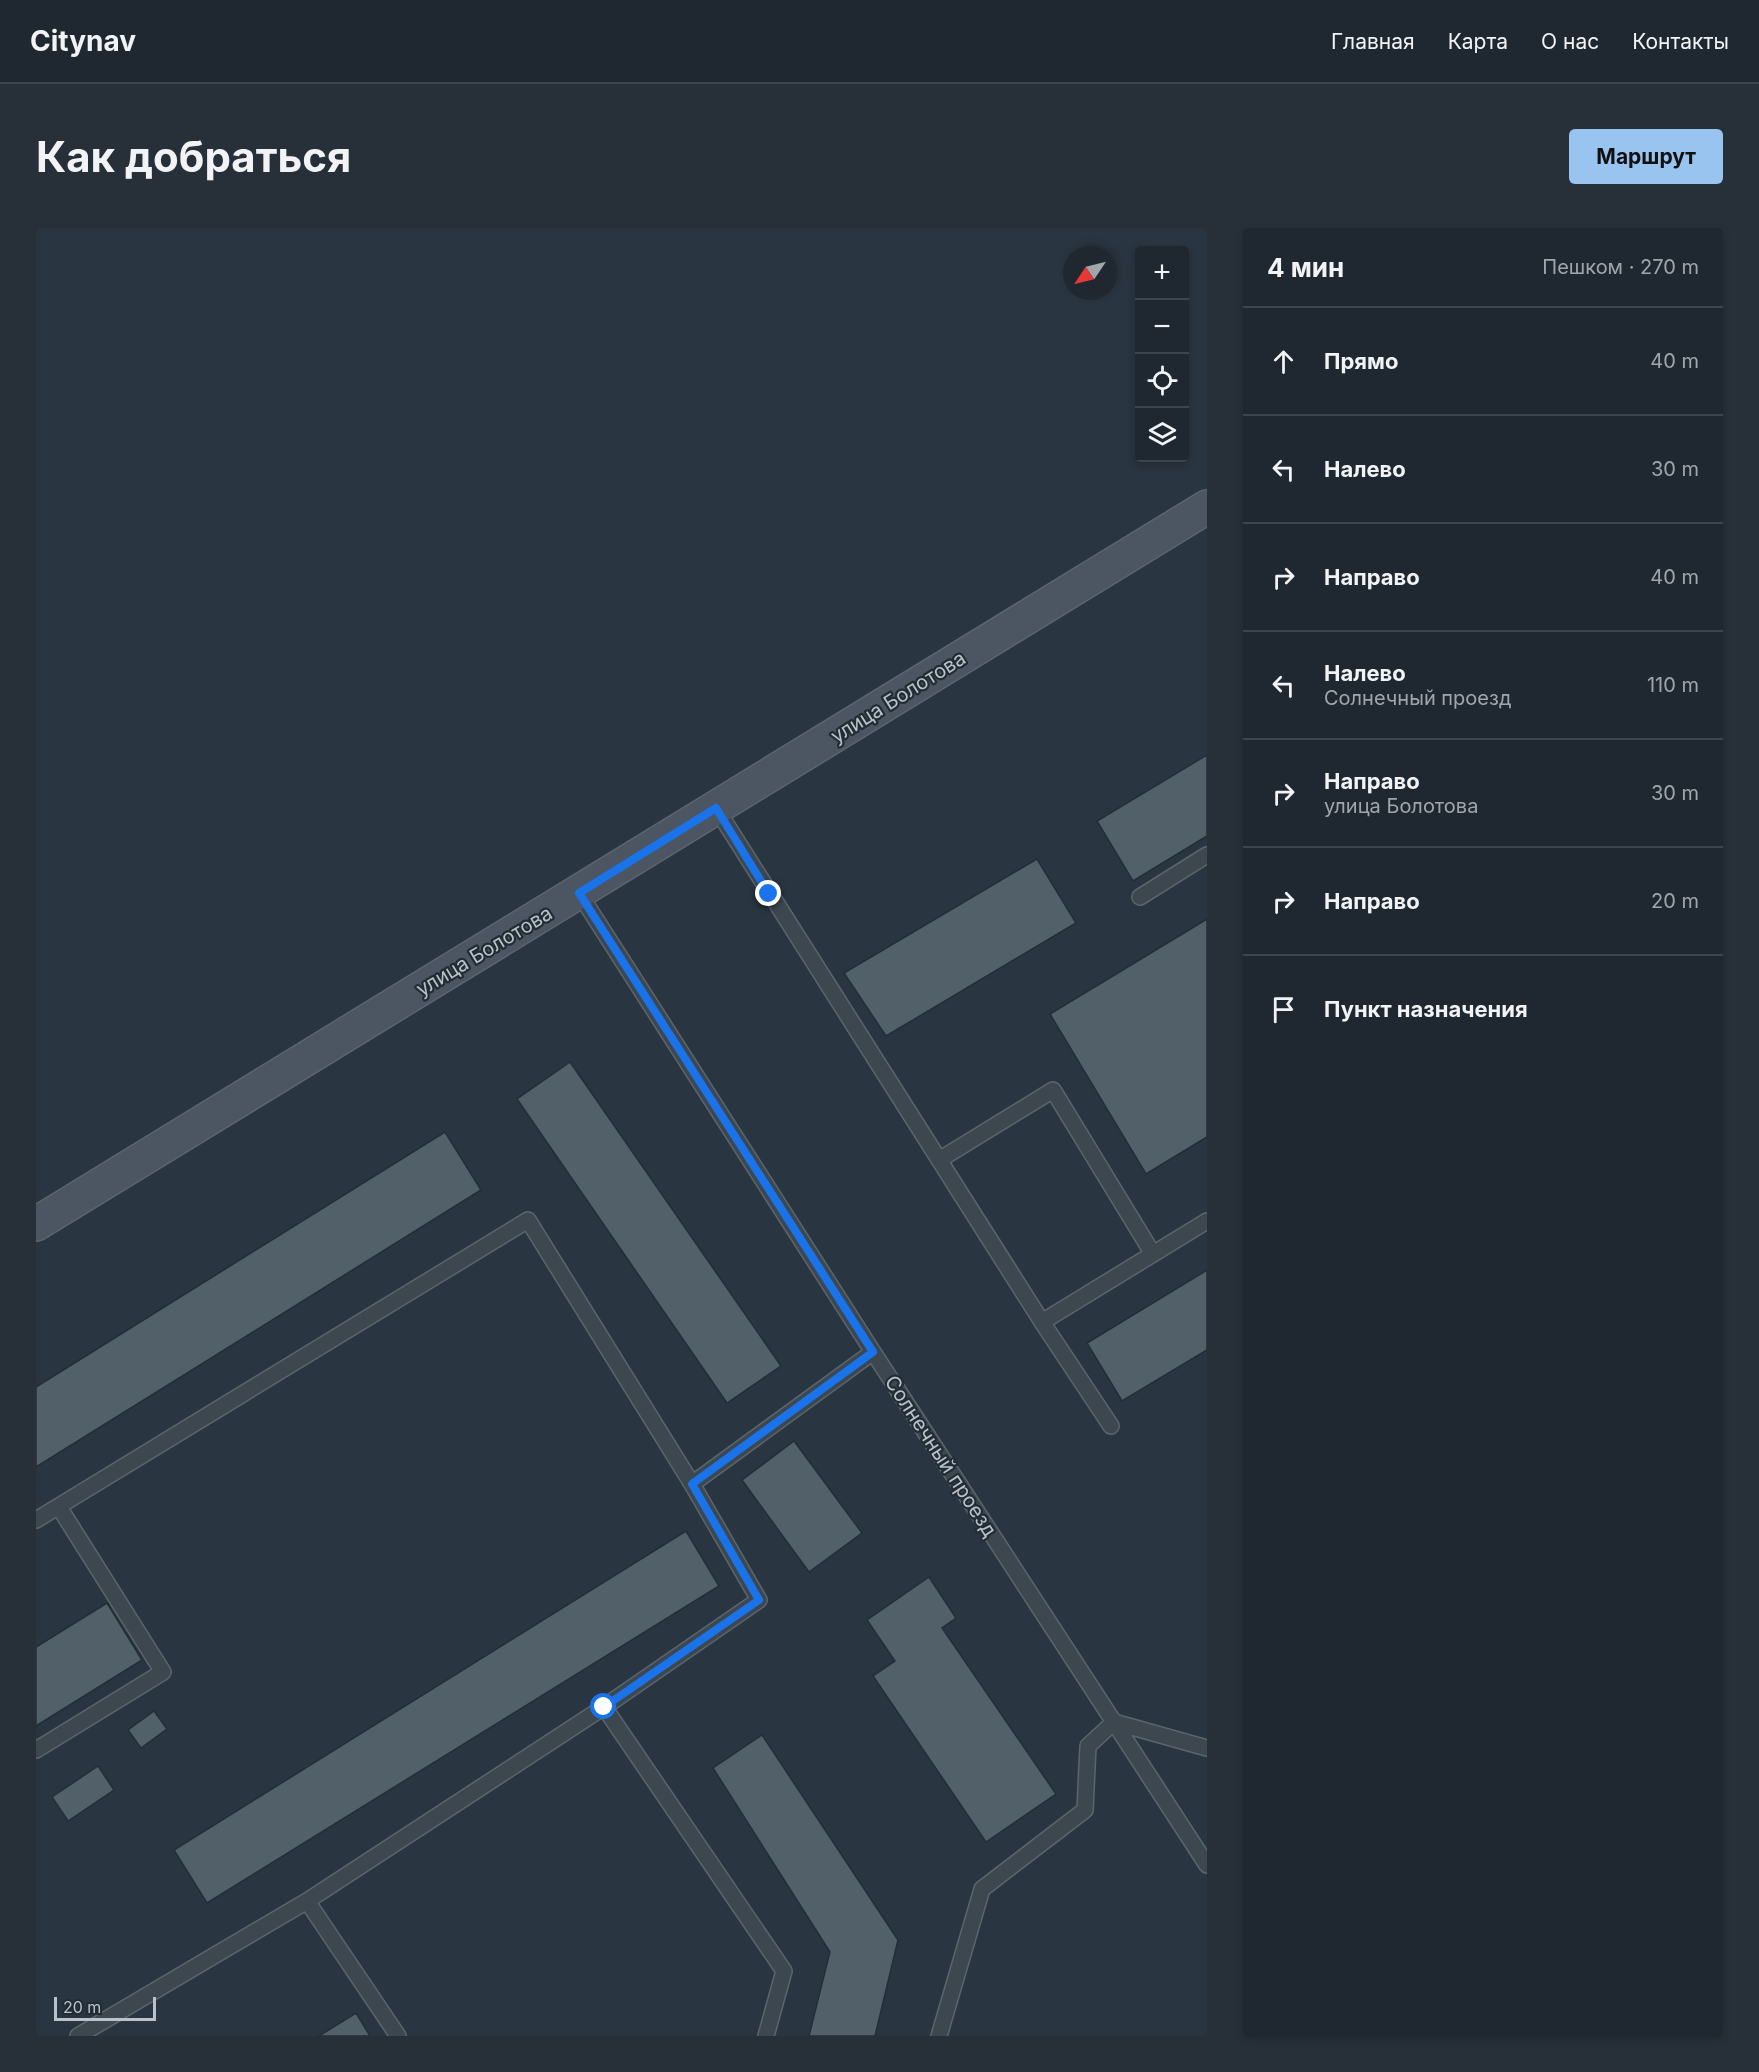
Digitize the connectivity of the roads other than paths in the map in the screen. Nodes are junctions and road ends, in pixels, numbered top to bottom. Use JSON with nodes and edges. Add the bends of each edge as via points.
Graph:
{"nodes":[{"id":1,"x":1207,"y":507,"type":"edge"},
{"id":2,"x":716,"y":808,"type":"junction"},
{"id":3,"x":1207,"y":855,"type":"edge"},
{"id":4,"x":579,"y":893,"type":"junction"},
{"id":5,"x":1140,"y":897,"type":"dead end"},
{"id":6,"x":939,"y":1160,"type":"junction"},
{"id":7,"x":1207,"y":1221,"type":"edge"},
{"id":8,"x":36,"y":1224,"type":"edge"},
{"id":9,"x":1153,"y":1254,"type":"junction"},
{"id":10,"x":1042,"y":1322,"type":"junction"},
{"id":11,"x":873,"y":1352,"type":"junction"},
{"id":12,"x":1111,"y":1426,"type":"dead end"},
{"id":13,"x":692,"y":1484,"type":"junction"},
{"id":14,"x":59,"y":1507,"type":"junction"},
{"id":15,"x":36,"y":1520,"type":"edge"},
{"id":16,"x":604,"y":1707,"type":"junction"},
{"id":17,"x":1114,"y":1722,"type":"junction"},
{"id":18,"x":1207,"y":1748,"type":"edge"},
{"id":19,"x":36,"y":1750,"type":"edge"},
{"id":20,"x":1207,"y":1865,"type":"edge"},
{"id":21,"x":307,"y":1900,"type":"junction"},
{"id":22,"x":78,"y":2036,"type":"edge"},
{"id":23,"x":398,"y":2036,"type":"edge"},
{"id":24,"x":766,"y":2036,"type":"edge"},
{"id":25,"x":939,"y":2036,"type":"edge"}],
"edges":[{"from":1,"to":2,"type":"main road","name":"улица Болотова"},
{"from":2,"to":4,"type":"main road","name":"улица Болотова"},
{"from":2,"to":6,"type":"lane"},
{"from":3,"to":5,"type":"lane"},
{"from":4,"to":8,"type":"main road","name":"улица Болотова"},
{"from":4,"to":11,"type":"lane","name":"Солнечный проезд"},
{"from":6,"to":9,"type":"lane","via":[[1053,1090]]},
{"from":6,"to":10,"type":"lane"},
{"from":7,"to":9,"type":"lane"},
{"from":9,"to":10,"type":"lane"},
{"from":10,"to":12,"type":"lane"},
{"from":11,"to":13,"type":"lane"},
{"from":11,"to":17,"type":"lane","name":"Солнечный проезд"},
{"from":13,"to":14,"type":"lane","via":[[528,1220]]},
{"from":13,"to":16,"type":"lane","via":[[759,1600]]},
{"from":14,"to":15,"type":"lane"},
{"from":14,"to":19,"type":"lane","via":[[163,1672]]},
{"from":16,"to":21,"type":"lane"},
{"from":16,"to":24,"type":"lane","via":[[784,1971]]},
{"from":17,"to":18,"type":"lane"},
{"from":17,"to":20,"type":"lane","name":"Солнечный проезд"},
{"from":17,"to":25,"type":"lane","via":[[1088,1746],[1085,1810],[982,1889]]},
{"from":21,"to":22,"type":"lane"},
{"from":21,"to":23,"type":"lane"}]}
